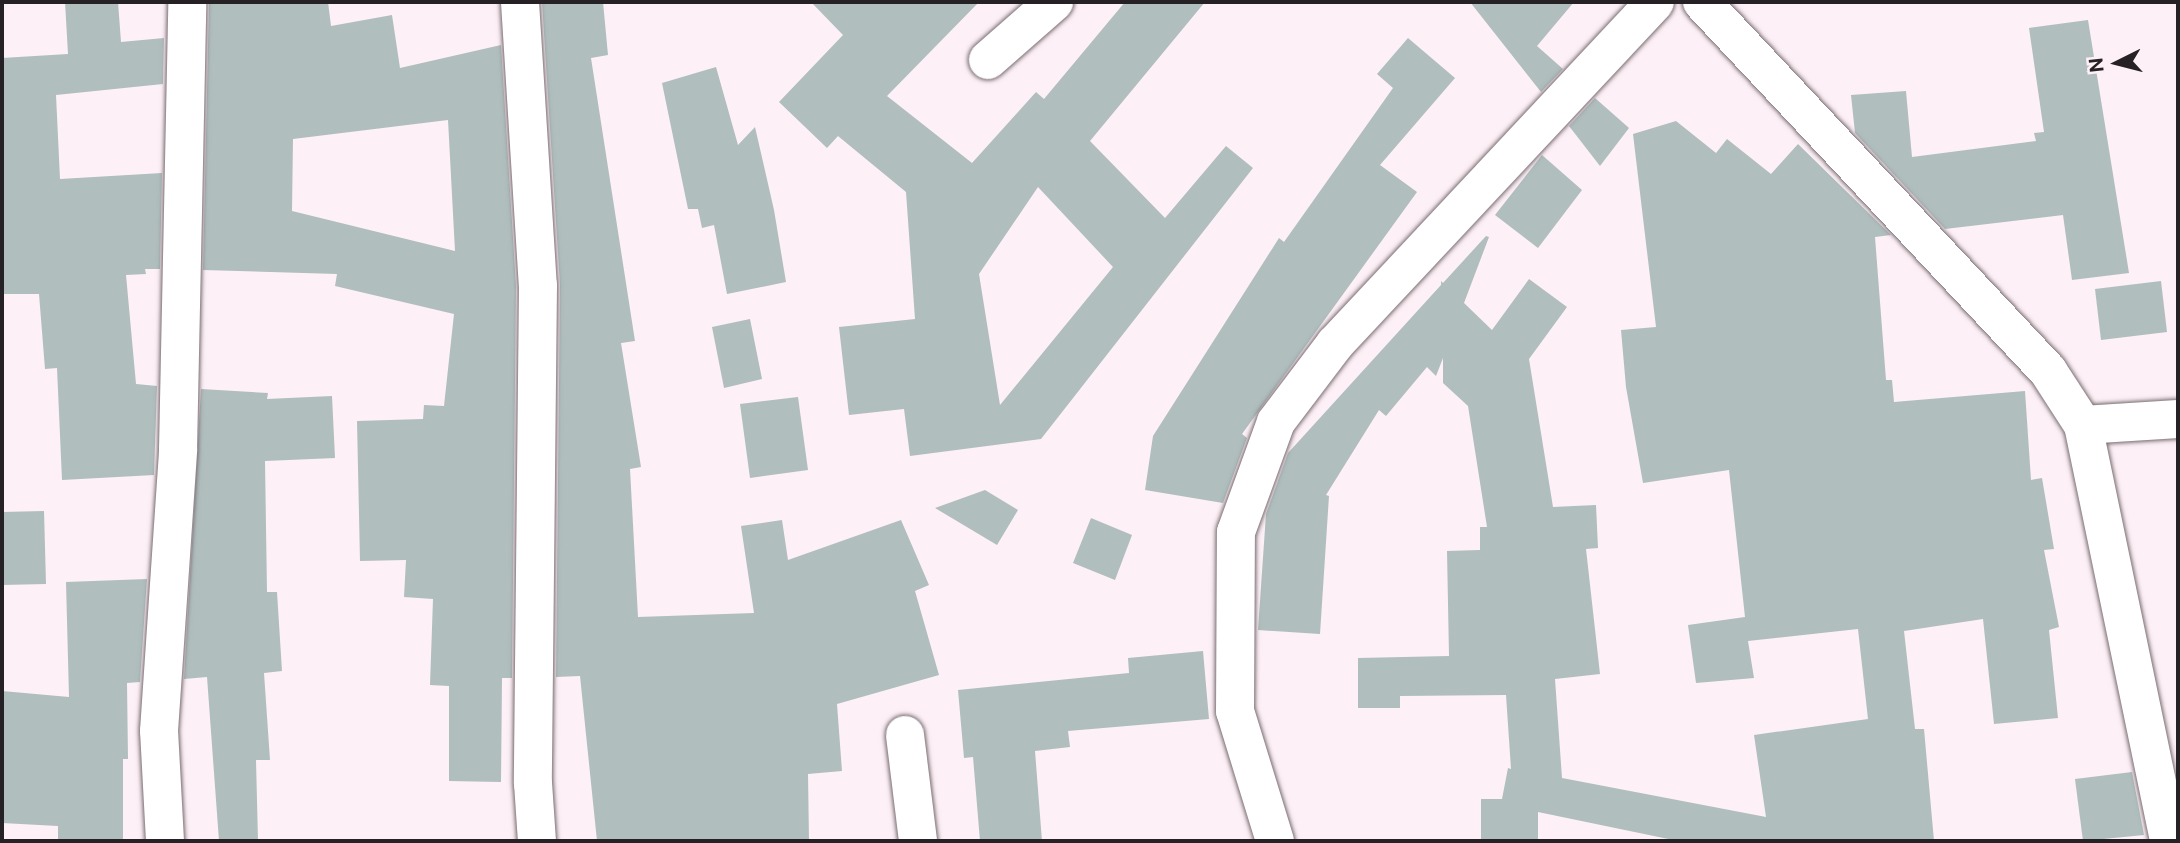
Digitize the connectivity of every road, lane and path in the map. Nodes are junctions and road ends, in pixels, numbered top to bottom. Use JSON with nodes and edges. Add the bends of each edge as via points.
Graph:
{"nodes":[{"id":1,"x":187,"y":2,"type":"edge"},
{"id":2,"x":520,"y":2,"type":"edge"},
{"id":3,"x":1054,"y":2,"type":"edge"},
{"id":4,"x":1656,"y":2,"type":"edge"},
{"id":5,"x":1702,"y":2,"type":"edge"},
{"id":6,"x":988,"y":60,"type":"dead end"},
{"id":7,"x":2178,"y":419,"type":"edge"},
{"id":8,"x":2083,"y":425,"type":"junction"},
{"id":9,"x":905,"y":735,"type":"dead end"},
{"id":10,"x":165,"y":841,"type":"edge"},
{"id":11,"x":537,"y":841,"type":"edge"},
{"id":12,"x":918,"y":841,"type":"edge"},
{"id":13,"x":1275,"y":841,"type":"edge"},
{"id":14,"x":2169,"y":841,"type":"edge"}],
"edges":[{"from":1,"to":10,"type":"street","via":[[178,449],[159,731]]},
{"from":2,"to":11,"type":"street","via":[[538,285],[533,770]]},
{"from":3,"to":6,"type":"street"},
{"from":4,"to":13,"type":"street","via":[[1335,344],[1276,422],[1236,532],[1236,711]]},
{"from":5,"to":8,"type":"street","via":[[2048,371]]},
{"from":7,"to":8,"type":"street"},
{"from":8,"to":14,"type":"street"},
{"from":9,"to":12,"type":"street"}]}
